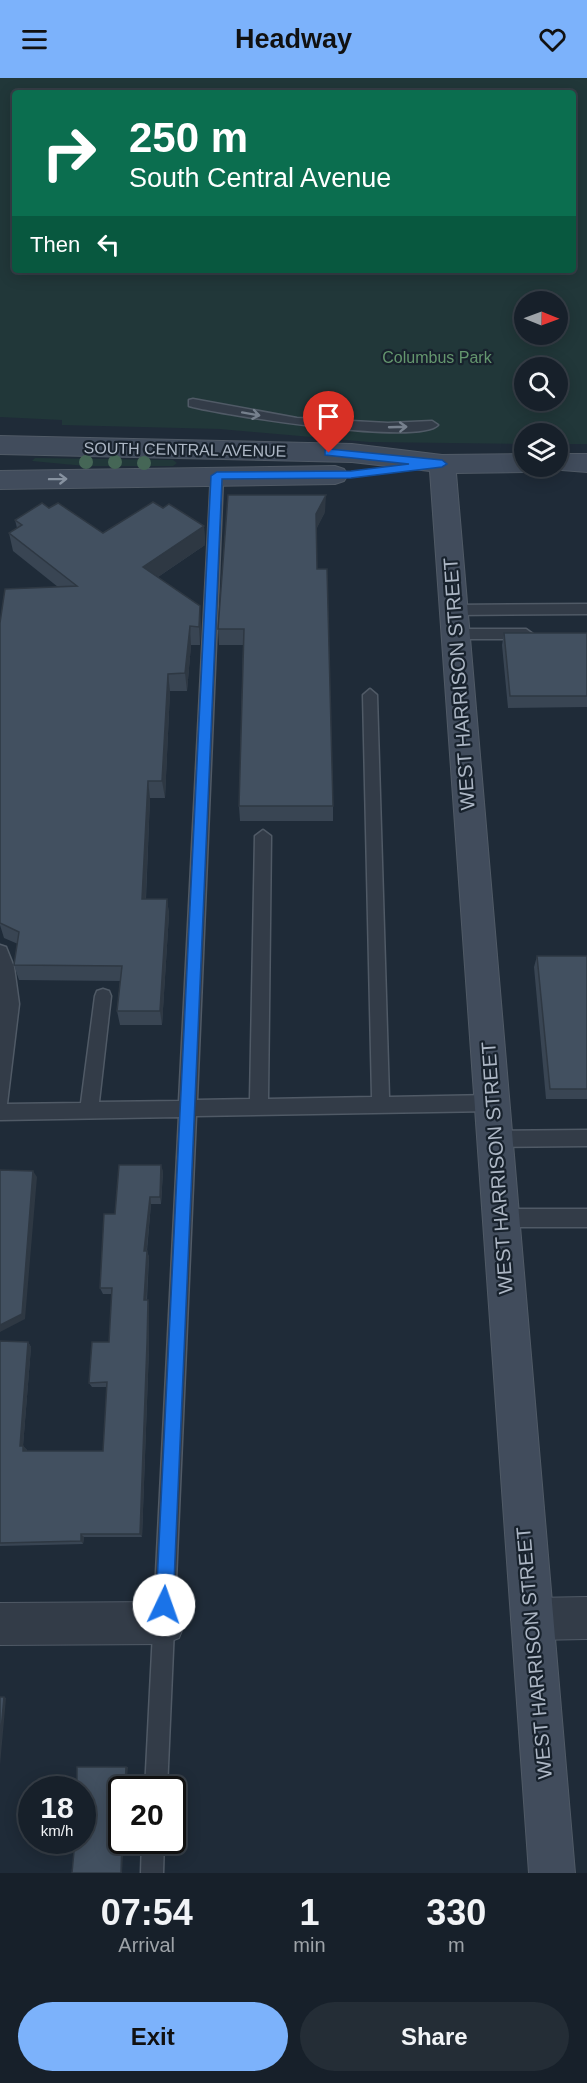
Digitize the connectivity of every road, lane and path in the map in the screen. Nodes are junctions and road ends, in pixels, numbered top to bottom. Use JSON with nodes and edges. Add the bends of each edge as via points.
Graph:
{"nodes":[{"id":1,"x":193,"y":403,"type":"dead end"},
{"id":2,"x":432,"y":425,"type":"dead end"},
{"id":3,"x":0,"y":445,"type":"edge"},
{"id":4,"x":568,"y":463,"type":"edge"},
{"id":5,"x":587,"y":463,"type":"edge"},
{"id":6,"x":442,"y":464,"type":"junction"},
{"id":7,"x":514,"y":464,"type":"edge"},
{"id":8,"x":217,"y":476,"type":"junction"},
{"id":9,"x":0,"y":480,"type":"edge"},
{"id":10,"x":587,"y":609,"type":"edge"},
{"id":11,"x":454,"y":622,"type":"junction"},
{"id":12,"x":541,"y":634,"type":"edge"},
{"id":13,"x":370,"y":695,"type":"dead end"},
{"id":14,"x":263,"y":836,"type":"dead end"},
{"id":15,"x":0,"y":952,"type":"edge"},
{"id":16,"x":103,"y":996,"type":"edge"},
{"id":17,"x":0,"y":1101,"type":"edge"},
{"id":18,"x":492,"y":1103,"type":"junction"},
{"id":19,"x":381,"y":1105,"type":"junction"},
{"id":20,"x":259,"y":1106,"type":"junction"},
{"id":21,"x":187,"y":1107,"type":"junction"},
{"id":22,"x":89,"y":1111,"type":"junction"},
{"id":23,"x":0,"y":1112,"type":"edge"},
{"id":24,"x":587,"y":1138,"type":"edge"},
{"id":25,"x":494,"y":1139,"type":"junction"},
{"id":26,"x":501,"y":1218,"type":"junction"},
{"id":27,"x":587,"y":1218,"type":"edge"},
{"id":28,"x":587,"y":1618,"type":"edge"},
{"id":29,"x":532,"y":1619,"type":"junction"},
{"id":30,"x":164,"y":1623,"type":"junction"},
{"id":31,"x":0,"y":1624,"type":"edge"},
{"id":32,"x":157,"y":1776,"type":"edge"},
{"id":33,"x":153,"y":1854,"type":"edge"},
{"id":34,"x":152,"y":1873,"type":"edge"},
{"id":35,"x":552,"y":1873,"type":"edge"}],
"edges":[{"from":1,"to":2,"type":"lane","one_way":true,"via":[[297,422]]},
{"from":3,"to":6,"type":"street","name":"SOUTH CENTRAL AVENUE","via":[[352,453]]},
{"from":4,"to":5,"type":"street"},
{"from":6,"to":7,"type":"street","name":"SOUTH CENTRAL AVENUE"},
{"from":6,"to":8,"type":"street","name":"SOUTH CENTRAL AVENUE","via":[[351,474]]},
{"from":6,"to":11,"type":"street","name":"WEST HARRISON STREET"},
{"from":9,"to":8,"type":"street","name":"SOUTH CENTRAL AVENUE","one_way":true},
{"from":8,"to":21,"type":"lane"},
{"from":10,"to":11,"type":"lane"},
{"from":11,"to":12,"type":"lane"},
{"from":11,"to":18,"type":"street","name":"WEST HARRISON STREET"},
{"from":13,"to":19,"type":"lane"},
{"from":14,"to":20,"type":"lane"},
{"from":15,"to":17,"type":"lane","via":[[5,960],[10,998]]},
{"from":16,"to":22,"type":"lane"},
{"from":18,"to":19,"type":"lane"},
{"from":18,"to":25,"type":"street","name":"WEST HARRISON STREET"},
{"from":19,"to":20,"type":"lane"},
{"from":20,"to":21,"type":"lane"},
{"from":21,"to":22,"type":"lane"},
{"from":21,"to":30,"type":"lane"},
{"from":22,"to":23,"type":"lane"},
{"from":24,"to":25,"type":"lane"},
{"from":25,"to":26,"type":"street","name":"WEST HARRISON STREET"},
{"from":26,"to":27,"type":"lane"},
{"from":26,"to":29,"type":"street","name":"WEST HARRISON STREET"},
{"from":28,"to":29,"type":"street"},
{"from":29,"to":35,"type":"street","name":"WEST HARRISON STREET"},
{"from":30,"to":31,"type":"street"},
{"from":30,"to":32,"type":"lane"},
{"from":33,"to":34,"type":"lane"}]}
